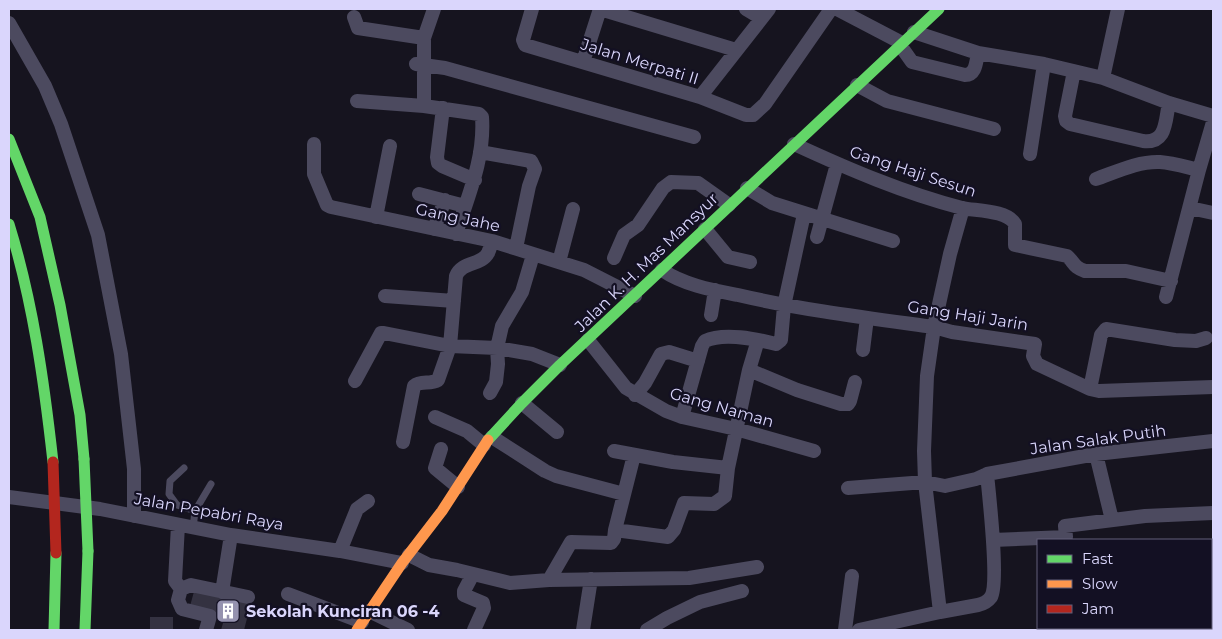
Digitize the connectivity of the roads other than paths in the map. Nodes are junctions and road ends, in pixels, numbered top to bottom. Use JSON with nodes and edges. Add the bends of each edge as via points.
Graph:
{"nodes":[{"id":1,"x":434,"y":9,"type":"edge"},
{"id":2,"x":532,"y":9,"type":"edge"},
{"id":3,"x":600,"y":9,"type":"edge"},
{"id":4,"x":746,"y":9,"type":"edge"},
{"id":5,"x":831,"y":9,"type":"edge"},
{"id":6,"x":837,"y":9,"type":"edge"},
{"id":7,"x":939,"y":9,"type":"edge"},
{"id":8,"x":1118,"y":9,"type":"edge"},
{"id":9,"x":765,"y":13,"type":"edge"},
{"id":10,"x":354,"y":17,"type":"dead end"},
{"id":11,"x":9,"y":23,"type":"edge"},
{"id":12,"x":914,"y":32,"type":"junction"},
{"id":13,"x":424,"y":38,"type":"junction"},
{"id":14,"x":901,"y":44,"type":"junction"},
{"id":15,"x":736,"y":50,"type":"junction"},
{"id":16,"x":978,"y":53,"type":"junction"},
{"id":17,"x":583,"y":62,"type":"junction"},
{"id":18,"x":420,"y":64,"type":"junction"},
{"id":19,"x":1044,"y":64,"type":"junction"},
{"id":20,"x":1074,"y":71,"type":"junction"},
{"id":21,"x":1103,"y":78,"type":"junction"},
{"id":22,"x":857,"y":85,"type":"junction"},
{"id":23,"x":700,"y":97,"type":"junction"},
{"id":24,"x":357,"y":101,"type":"dead end"},
{"id":25,"x":1169,"y":103,"type":"junction"},
{"id":26,"x":424,"y":106,"type":"junction"},
{"id":27,"x":443,"y":108,"type":"junction"},
{"id":28,"x":1213,"y":116,"type":"edge"},
{"id":29,"x":1213,"y":122,"type":"edge"},
{"id":30,"x":994,"y":128,"type":"dead end"},
{"id":31,"x":694,"y":137,"type":"dead end"},
{"id":32,"x":9,"y":139,"type":"edge"},
{"id":33,"x":314,"y":144,"type":"dead end"},
{"id":34,"x":794,"y":144,"type":"junction"},
{"id":35,"x":390,"y":146,"type":"dead end"},
{"id":36,"x":480,"y":152,"type":"junction"},
{"id":37,"x":1030,"y":154,"type":"dead end"},
{"id":38,"x":836,"y":164,"type":"junction"},
{"id":39,"x":1199,"y":170,"type":"junction"},
{"id":40,"x":1096,"y":179,"type":"dead end"},
{"id":41,"x":475,"y":180,"type":"junction"},
{"id":42,"x":747,"y":188,"type":"junction"},
{"id":43,"x":419,"y":194,"type":"dead end"},
{"id":44,"x":445,"y":200,"type":"junction"},
{"id":45,"x":730,"y":205,"type":"junction"},
{"id":46,"x":465,"y":206,"type":"junction"},
{"id":47,"x":573,"y":208,"type":"dead end"},
{"id":48,"x":963,"y":208,"type":"junction"},
{"id":49,"x":1190,"y":208,"type":"junction"},
{"id":50,"x":1213,"y":213,"type":"edge"},
{"id":51,"x":804,"y":214,"type":"junction"},
{"id":52,"x":376,"y":217,"type":"junction"},
{"id":53,"x":821,"y":219,"type":"junction"},
{"id":54,"x":9,"y":224,"type":"edge"},
{"id":55,"x":434,"y":229,"type":"junction"},
{"id":56,"x":705,"y":229,"type":"junction"},
{"id":57,"x":456,"y":234,"type":"junction"},
{"id":58,"x":817,"y":237,"type":"dead end"},
{"id":59,"x":492,"y":241,"type":"junction"},
{"id":60,"x":893,"y":241,"type":"dead end"},
{"id":61,"x":516,"y":248,"type":"junction"},
{"id":62,"x":533,"y":255,"type":"junction"},
{"id":63,"x":614,"y":258,"type":"dead end"},
{"id":64,"x":559,"y":262,"type":"junction"},
{"id":65,"x":750,"y":262,"type":"dead end"},
{"id":66,"x":662,"y":270,"type":"junction"},
{"id":67,"x":1171,"y":281,"type":"junction"},
{"id":68,"x":715,"y":290,"type":"junction"},
{"id":69,"x":386,"y":296,"type":"dead end"},
{"id":70,"x":636,"y":296,"type":"junction"},
{"id":71,"x":1166,"y":297,"type":"dead end"},
{"id":72,"x":454,"y":301,"type":"junction"},
{"id":73,"x":784,"y":306,"type":"junction"},
{"id":74,"x":711,"y":316,"type":"dead end"},
{"id":75,"x":867,"y":318,"type":"junction"},
{"id":76,"x":934,"y":327,"type":"junction"},
{"id":77,"x":1206,"y":338,"type":"dead end"},
{"id":78,"x":588,"y":340,"type":"junction"},
{"id":79,"x":758,"y":340,"type":"junction"},
{"id":80,"x":450,"y":346,"type":"junction"},
{"id":81,"x":497,"y":348,"type":"junction"},
{"id":82,"x":863,"y":350,"type":"dead end"},
{"id":83,"x":698,"y":361,"type":"junction"},
{"id":84,"x":560,"y":365,"type":"junction"},
{"id":85,"x":749,"y":370,"type":"junction"},
{"id":86,"x":355,"y":380,"type":"dead end"},
{"id":87,"x":855,"y":382,"type":"dead end"},
{"id":88,"x":1213,"y":387,"type":"edge"},
{"id":89,"x":1090,"y":390,"type":"junction"},
{"id":90,"x":490,"y":393,"type":"dead end"},
{"id":91,"x":635,"y":395,"type":"junction"},
{"id":92,"x":522,"y":403,"type":"junction"},
{"id":93,"x":435,"y":417,"type":"dead end"},
{"id":94,"x":682,"y":417,"type":"junction"},
{"id":95,"x":736,"y":429,"type":"junction"},
{"id":96,"x":557,"y":432,"type":"dead end"},
{"id":97,"x":488,"y":441,"type":"junction"},
{"id":98,"x":1213,"y":441,"type":"edge"},
{"id":99,"x":403,"y":442,"type":"dead end"},
{"id":100,"x":442,"y":449,"type":"dead end"},
{"id":101,"x":614,"y":451,"type":"dead end"},
{"id":102,"x":814,"y":451,"type":"dead end"},
{"id":103,"x":1096,"y":454,"type":"junction"},
{"id":104,"x":634,"y":455,"type":"junction"},
{"id":105,"x":184,"y":468,"type":"dead end"},
{"id":106,"x":728,"y":468,"type":"junction"},
{"id":107,"x":987,"y":474,"type":"junction"},
{"id":108,"x":925,"y":482,"type":"junction"},
{"id":109,"x":211,"y":484,"type":"dead end"},
{"id":110,"x":458,"y":487,"type":"junction"},
{"id":111,"x":848,"y":488,"type":"dead end"},
{"id":112,"x":624,"y":494,"type":"junction"},
{"id":113,"x":9,"y":497,"type":"edge"},
{"id":114,"x":368,"y":501,"type":"dead end"},
{"id":115,"x":194,"y":511,"type":"junction"},
{"id":116,"x":1213,"y":514,"type":"edge"},
{"id":117,"x":134,"y":516,"type":"junction"},
{"id":118,"x":1112,"y":520,"type":"junction"},
{"id":119,"x":178,"y":525,"type":"junction"},
{"id":120,"x":193,"y":528,"type":"junction"},
{"id":121,"x":615,"y":530,"type":"junction"},
{"id":122,"x":231,"y":535,"type":"junction"},
{"id":123,"x":993,"y":540,"type":"junction"},
{"id":124,"x":340,"y":551,"type":"junction"},
{"id":125,"x":405,"y":559,"type":"junction"},
{"id":126,"x":757,"y":568,"type":"dead end"},
{"id":127,"x":473,"y":574,"type":"junction"},
{"id":128,"x":852,"y":576,"type":"dead end"},
{"id":129,"x":591,"y":579,"type":"junction"},
{"id":130,"x":549,"y":580,"type":"junction"},
{"id":131,"x":180,"y":589,"type":"junction"},
{"id":132,"x":742,"y":591,"type":"dead end"},
{"id":133,"x":222,"y":592,"type":"junction"},
{"id":134,"x":288,"y":594,"type":"dead end"},
{"id":135,"x":248,"y":597,"type":"dead end"},
{"id":136,"x":940,"y":612,"type":"junction"},
{"id":137,"x":363,"y":621,"type":"edge"},
{"id":138,"x":54,"y":630,"type":"edge"},
{"id":139,"x":85,"y":630,"type":"edge"},
{"id":140,"x":206,"y":630,"type":"edge"},
{"id":141,"x":408,"y":630,"type":"edge"},
{"id":142,"x":474,"y":630,"type":"edge"},
{"id":143,"x":584,"y":630,"type":"edge"},
{"id":144,"x":647,"y":630,"type":"edge"},
{"id":145,"x":845,"y":630,"type":"edge"},
{"id":146,"x":860,"y":630,"type":"edge"}],
"edges":[{"from":1,"to":13,"type":"street"},
{"from":2,"to":17,"type":"street","name":"Jalan Merpati II","via":[[523,43]]},
{"from":3,"to":15,"type":"street"},
{"from":3,"to":17,"type":"street"},
{"from":4,"to":9,"type":"street"},
{"from":5,"to":23,"type":"street","name":"Jalan Merpati II","via":[[765,104],[753,115]]},
{"from":6,"to":14,"type":"street"},
{"from":7,"to":12,"type":"main road","name":"Jalan K. H. Mas Mansyur"},
{"from":8,"to":21,"type":"street"},
{"from":9,"to":15,"type":"street"},
{"from":10,"to":13,"type":"street","via":[[358,28]]},
{"from":11,"to":117,"type":"street","via":[[58,116],[98,235],[121,354],[134,469]]},
{"from":12,"to":14,"type":"main road","name":"Jalan K. H. Mas Mansyur"},
{"from":12,"to":16,"type":"street"},
{"from":13,"to":18,"type":"street"},
{"from":14,"to":16,"type":"street","via":[[912,62],[965,75],[973,72]]},
{"from":14,"to":22,"type":"main road","name":"Jalan K. H. Mas Mansyur"},
{"from":15,"to":23,"type":"street"},
{"from":16,"to":19,"type":"street"},
{"from":17,"to":23,"type":"street","name":"Jalan Merpati II"},
{"from":18,"to":26,"type":"street"},
{"from":18,"to":31,"type":"street","via":[[445,68]]},
{"from":19,"to":20,"type":"street"},
{"from":19,"to":37,"type":"street"},
{"from":20,"to":21,"type":"street"},
{"from":20,"to":25,"type":"street","via":[[1065,116],[1070,124],[1154,141],[1161,136]]},
{"from":21,"to":25,"type":"street"},
{"from":22,"to":30,"type":"street","via":[[887,101]]},
{"from":22,"to":34,"type":"main road","name":"Jalan K. H. Mas Mansyur"},
{"from":24,"to":26,"type":"street"},
{"from":25,"to":28,"type":"street"},
{"from":26,"to":27,"type":"street"},
{"from":27,"to":36,"type":"street","via":[[482,117]]},
{"from":27,"to":41,"type":"street","via":[[438,163]]},
{"from":29,"to":39,"type":"street"},
{"from":32,"to":139,"type":"main road","bridge":true,"via":[[40,217],[76,387],[84,459],[88,551]]},
{"from":33,"to":52,"type":"street","name":"Gang Jahe","via":[[314,174],[327,205]]},
{"from":34,"to":38,"type":"street","name":"Gang Haji Sesun"},
{"from":34,"to":42,"type":"main road","name":"Jalan K. H. Mas Mansyur"},
{"from":35,"to":52,"type":"street"},
{"from":36,"to":41,"type":"street"},
{"from":36,"to":61,"type":"street","via":[[531,161],[535,169]]},
{"from":38,"to":48,"type":"street","name":"Gang Haji Sesun"},
{"from":38,"to":53,"type":"street"},
{"from":39,"to":40,"type":"street","via":[[1149,162]]},
{"from":39,"to":49,"type":"street"},
{"from":41,"to":46,"type":"street"},
{"from":42,"to":45,"type":"main road","name":"Jalan K. H. Mas Mansyur"},
{"from":42,"to":51,"type":"street","via":[[772,203]]},
{"from":43,"to":44,"type":"street"},
{"from":44,"to":46,"type":"street"},
{"from":44,"to":55,"type":"street"},
{"from":45,"to":56,"type":"main road","name":"Jalan K. H. Mas Mansyur"},
{"from":45,"to":63,"type":"street","via":[[698,183],[671,182],[663,188],[638,225],[624,235]]},
{"from":46,"to":57,"type":"street"},
{"from":47,"to":64,"type":"street"},
{"from":48,"to":67,"type":"street","name":"Gang Haji Sesun","via":[[1008,216],[1015,224],[1015,245],[1067,256],[1079,269],[1126,271]]},
{"from":48,"to":76,"type":"street"},
{"from":49,"to":50,"type":"street"},
{"from":49,"to":67,"type":"street"},
{"from":51,"to":53,"type":"street"},
{"from":51,"to":73,"type":"street"},
{"from":52,"to":55,"type":"street","name":"Gang Jahe"},
{"from":53,"to":58,"type":"street"},
{"from":53,"to":60,"type":"street"},
{"from":54,"to":138,"type":"main road","bridge":true,"via":[[32,307],[53,462]]},
{"from":55,"to":57,"type":"street","name":"Gang Jahe"},
{"from":56,"to":65,"type":"street","via":[[728,257]]},
{"from":56,"to":66,"type":"main road","name":"Jalan K. H. Mas Mansyur"},
{"from":57,"to":59,"type":"street","name":"Gang Jahe"},
{"from":59,"to":61,"type":"street","name":"Gang Jahe"},
{"from":59,"to":72,"type":"street","via":[[482,260],[458,271]]},
{"from":61,"to":62,"type":"street","name":"Gang Jahe"},
{"from":62,"to":64,"type":"street","name":"Gang Jahe"},
{"from":62,"to":81,"type":"street","via":[[522,292],[502,326]]},
{"from":64,"to":70,"type":"street","name":"Gang Jahe","via":[[584,270]]},
{"from":66,"to":68,"type":"street","name":"Gang Haji Jarin","via":[[674,278]]},
{"from":66,"to":70,"type":"main road","name":"Jalan K. H. Mas Mansyur"},
{"from":67,"to":71,"type":"street"},
{"from":68,"to":73,"type":"street","name":"Gang Haji Jarin"},
{"from":68,"to":74,"type":"street"},
{"from":69,"to":72,"type":"street"},
{"from":70,"to":78,"type":"main road","name":"Jalan K. H. Mas Mansyur"},
{"from":72,"to":80,"type":"street"},
{"from":73,"to":75,"type":"street","name":"Gang Haji Jarin"},
{"from":73,"to":79,"type":"street","via":[[780,342]]},
{"from":75,"to":76,"type":"street","name":"Gang Haji Jarin"},
{"from":75,"to":82,"type":"street"},
{"from":76,"to":89,"type":"street","name":"Gang Haji Jarin","via":[[1035,344],[1033,356],[1037,364]]},
{"from":76,"to":108,"type":"street","via":[[927,376]]},
{"from":77,"to":89,"type":"street","via":[[1175,340],[1106,329],[1100,335]]},
{"from":78,"to":84,"type":"main road","name":"Jalan K. H. Mas Mansyur"},
{"from":78,"to":91,"type":"street","name":"Gang Naman"},
{"from":79,"to":83,"type":"street","via":[[710,338],[702,346]]},
{"from":79,"to":85,"type":"street"},
{"from":80,"to":81,"type":"street"},
{"from":80,"to":86,"type":"street","via":[[380,333]]},
{"from":80,"to":99,"type":"street","via":[[438,380],[414,386]]},
{"from":81,"to":84,"type":"street","via":[[532,354]]},
{"from":81,"to":90,"type":"street","via":[[496,382]]},
{"from":83,"to":91,"type":"street","via":[[669,352],[661,354]]},
{"from":83,"to":94,"type":"street"},
{"from":84,"to":92,"type":"main road","name":"Jalan K. H. Mas Mansyur"},
{"from":85,"to":87,"type":"street","via":[[841,404],[850,401]]},
{"from":85,"to":95,"type":"street"},
{"from":88,"to":89,"type":"street","name":"Gang Haji Jarin","via":[[1114,392]]},
{"from":91,"to":94,"type":"street","name":"Gang Naman"},
{"from":92,"to":96,"type":"street"},
{"from":92,"to":97,"type":"main road","name":"Jalan K. H. Mas Mansyur"},
{"from":93,"to":97,"type":"street"},
{"from":94,"to":95,"type":"street","name":"Gang Naman"},
{"from":95,"to":102,"type":"street","name":"Gang Naman"},
{"from":95,"to":106,"type":"street"},
{"from":97,"to":110,"type":"main road","name":"Jalan K. H. Mas Mansyur"},
{"from":97,"to":112,"type":"street","via":[[550,473]]},
{"from":98,"to":103,"type":"street","name":"Jalan Salak Putih"},
{"from":100,"to":110,"type":"street","via":[[435,468]]},
{"from":101,"to":104,"type":"street"},
{"from":103,"to":107,"type":"street","name":"Jalan Salak Putih"},
{"from":103,"to":118,"type":"street"},
{"from":104,"to":106,"type":"street"},
{"from":104,"to":112,"type":"street"},
{"from":105,"to":115,"type":"lane","via":[[170,481],[169,494],[177,505]]},
{"from":106,"to":121,"type":"street","via":[[725,496],[714,504],[684,503],[668,537]]},
{"from":107,"to":108,"type":"street","name":"Jalan Salak Putih","via":[[945,486]]},
{"from":107,"to":123,"type":"street"},
{"from":108,"to":111,"type":"street","name":"Jalan Salak Putih"},
{"from":108,"to":136,"type":"street"},
{"from":109,"to":115,"type":"lane"},
{"from":110,"to":125,"type":"main road","name":"Jalan K. H. Mas Mansyur"},
{"from":112,"to":121,"type":"street"},
{"from":113,"to":117,"type":"street","name":"Jalan Pepabri Raya"},
{"from":114,"to":124,"type":"street","via":[[357,509]]},
{"from":115,"to":120,"type":"lane"},
{"from":116,"to":118,"type":"street"},
{"from":117,"to":119,"type":"street","name":"Jalan Pepabri Raya"},
{"from":118,"to":123,"type":"street","via":[[1065,526],[1066,537]]},
{"from":119,"to":120,"type":"street","name":"Jalan Pepabri Raya"},
{"from":119,"to":131,"type":"street","via":[[175,582]]},
{"from":120,"to":122,"type":"street","name":"Jalan Pepabri Raya"},
{"from":121,"to":130,"type":"street","via":[[611,543],[572,542]]},
{"from":122,"to":124,"type":"street","name":"Jalan Pepabri Raya"},
{"from":122,"to":133,"type":"street"},
{"from":123,"to":136,"type":"street","via":[[992,596],[984,604]]},
{"from":124,"to":125,"type":"street","name":"Jalan Pepabri Raya"},
{"from":125,"to":127,"type":"street","name":"Jalan Pepabri Raya"},
{"from":125,"to":137,"type":"main road","name":"Jalan K. H. Mas Mansyur"},
{"from":126,"to":129,"type":"street","name":"Jalan Pepabri Raya","via":[[689,578]]},
{"from":127,"to":130,"type":"street","name":"Jalan Pepabri Raya","via":[[510,583]]},
{"from":127,"to":142,"type":"street","via":[[464,594],[482,603],[484,608]]},
{"from":128,"to":145,"type":"street"},
{"from":129,"to":130,"type":"street","name":"Jalan Pepabri Raya"},
{"from":129,"to":143,"type":"street"},
{"from":131,"to":133,"type":"street","via":[[191,585]]},
{"from":131,"to":140,"type":"street","via":[[178,600],[182,609],[210,616]]},
{"from":132,"to":144,"type":"street","via":[[700,602]]},
{"from":133,"to":135,"type":"street"},
{"from":134,"to":137,"type":"street"},
{"from":136,"to":146,"type":"street"},
{"from":137,"to":141,"type":"street"}]}
